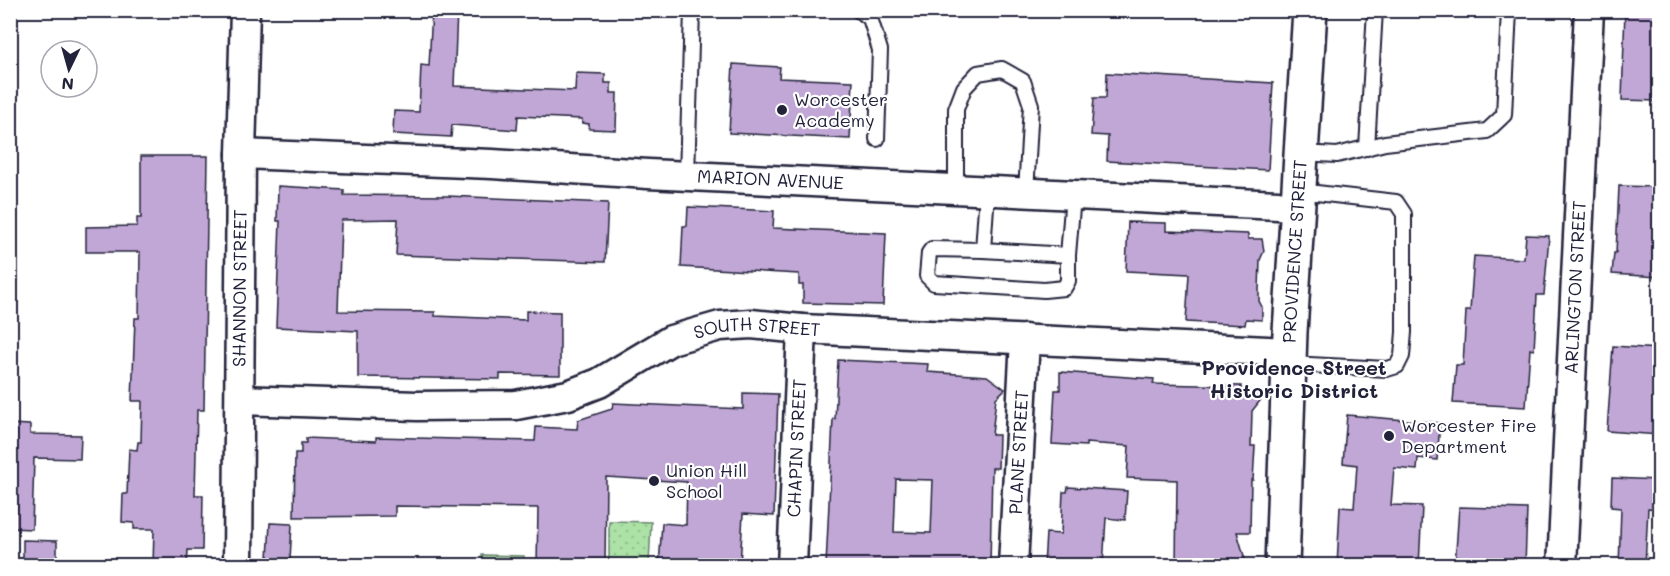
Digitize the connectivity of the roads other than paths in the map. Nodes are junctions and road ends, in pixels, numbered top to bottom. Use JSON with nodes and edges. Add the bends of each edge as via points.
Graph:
{"nodes":[{"id":1,"x":245,"y":10,"type":"edge"},
{"id":2,"x":692,"y":10,"type":"edge"},
{"id":3,"x":858,"y":10,"type":"edge"},
{"id":4,"x":1310,"y":10,"type":"edge"},
{"id":5,"x":1375,"y":10,"type":"edge"},
{"id":6,"x":1509,"y":10,"type":"edge"},
{"id":7,"x":1588,"y":10,"type":"edge"},
{"id":8,"x":877,"y":139,"type":"dead end"},
{"id":9,"x":1367,"y":148,"type":"junction"},
{"id":10,"x":1302,"y":153,"type":"junction"},
{"id":11,"x":241,"y":154,"type":"junction"},
{"id":12,"x":687,"y":176,"type":"junction"},
{"id":13,"x":956,"y":190,"type":"junction"},
{"id":14,"x":987,"y":192,"type":"junction"},
{"id":15,"x":1026,"y":193,"type":"junction"},
{"id":16,"x":1073,"y":196,"type":"junction"},
{"id":17,"x":1299,"y":200,"type":"junction"},
{"id":18,"x":983,"y":250,"type":"junction"},
{"id":19,"x":1068,"y":255,"type":"junction"},
{"id":20,"x":802,"y":329,"type":"junction"},
{"id":21,"x":1025,"y":339,"type":"junction"},
{"id":22,"x":1290,"y":358,"type":"junction"},
{"id":23,"x":240,"y":400,"type":"junction"},
{"id":24,"x":238,"y":566,"type":"edge"},
{"id":25,"x":792,"y":566,"type":"edge"},
{"id":26,"x":1013,"y":566,"type":"edge"},
{"id":27,"x":1282,"y":566,"type":"edge"},
{"id":28,"x":1562,"y":566,"type":"edge"}],
"edges":[{"from":1,"to":11,"type":"street","name":"SHANNON STREET"},
{"from":2,"to":12,"type":"lane"},
{"from":3,"to":8,"type":"lane","via":[[870,18],[880,50]]},
{"from":4,"to":10,"type":"street","name":"PROVIDENCE STREET"},
{"from":5,"to":9,"type":"lane"},
{"from":6,"to":9,"type":"lane","via":[[1504,115],[1487,131]]},
{"from":7,"to":28,"type":"street","name":"ARLINGTON STREET"},
{"from":9,"to":10,"type":"lane","via":[[1337,155]]},
{"from":10,"to":17,"type":"street","name":"PROVIDENCE STREET"},
{"from":11,"to":12,"type":"street","name":"MARION AVENUE"},
{"from":11,"to":23,"type":"street","name":"SHANNON STREET"},
{"from":12,"to":13,"type":"street","name":"MARION AVENUE"},
{"from":13,"to":14,"type":"street","name":"MARION AVENUE"},
{"from":13,"to":15,"type":"lane","via":[[956,110],[964,88],[978,73],[1002,69],[1023,81],[1031,105]]},
{"from":14,"to":15,"type":"street","name":"MARION AVENUE"},
{"from":14,"to":18,"type":"lane"},
{"from":15,"to":16,"type":"street","name":"MARION AVENUE"},
{"from":16,"to":17,"type":"street","name":"MARION AVENUE","via":[[1278,205]]},
{"from":16,"to":19,"type":"lane"},
{"from":17,"to":22,"type":"street","name":"PROVIDENCE STREET"},
{"from":17,"to":22,"type":"lane","via":[[1396,202],[1404,214],[1404,332],[1402,356],[1397,366],[1387,369]]},
{"from":18,"to":19,"type":"lane"},
{"from":18,"to":19,"type":"lane","via":[[932,249],[927,276],[934,283],[1064,288],[1068,281]]},
{"from":20,"to":21,"type":"street","name":"SOUTH STREET"},
{"from":20,"to":23,"type":"street","name":"SOUTH STREET","via":[[751,324],[720,326],[670,340],[599,382],[568,395],[516,405]]},
{"from":20,"to":25,"type":"street","name":"CHAPIN STREET"},
{"from":21,"to":22,"type":"street","name":"SOUTH STREET"},
{"from":21,"to":26,"type":"street","name":"PLANE STREET"},
{"from":22,"to":27,"type":"street","name":"PROVIDENCE STREET"},
{"from":23,"to":24,"type":"street","name":"SHANNON STREET"}]}
